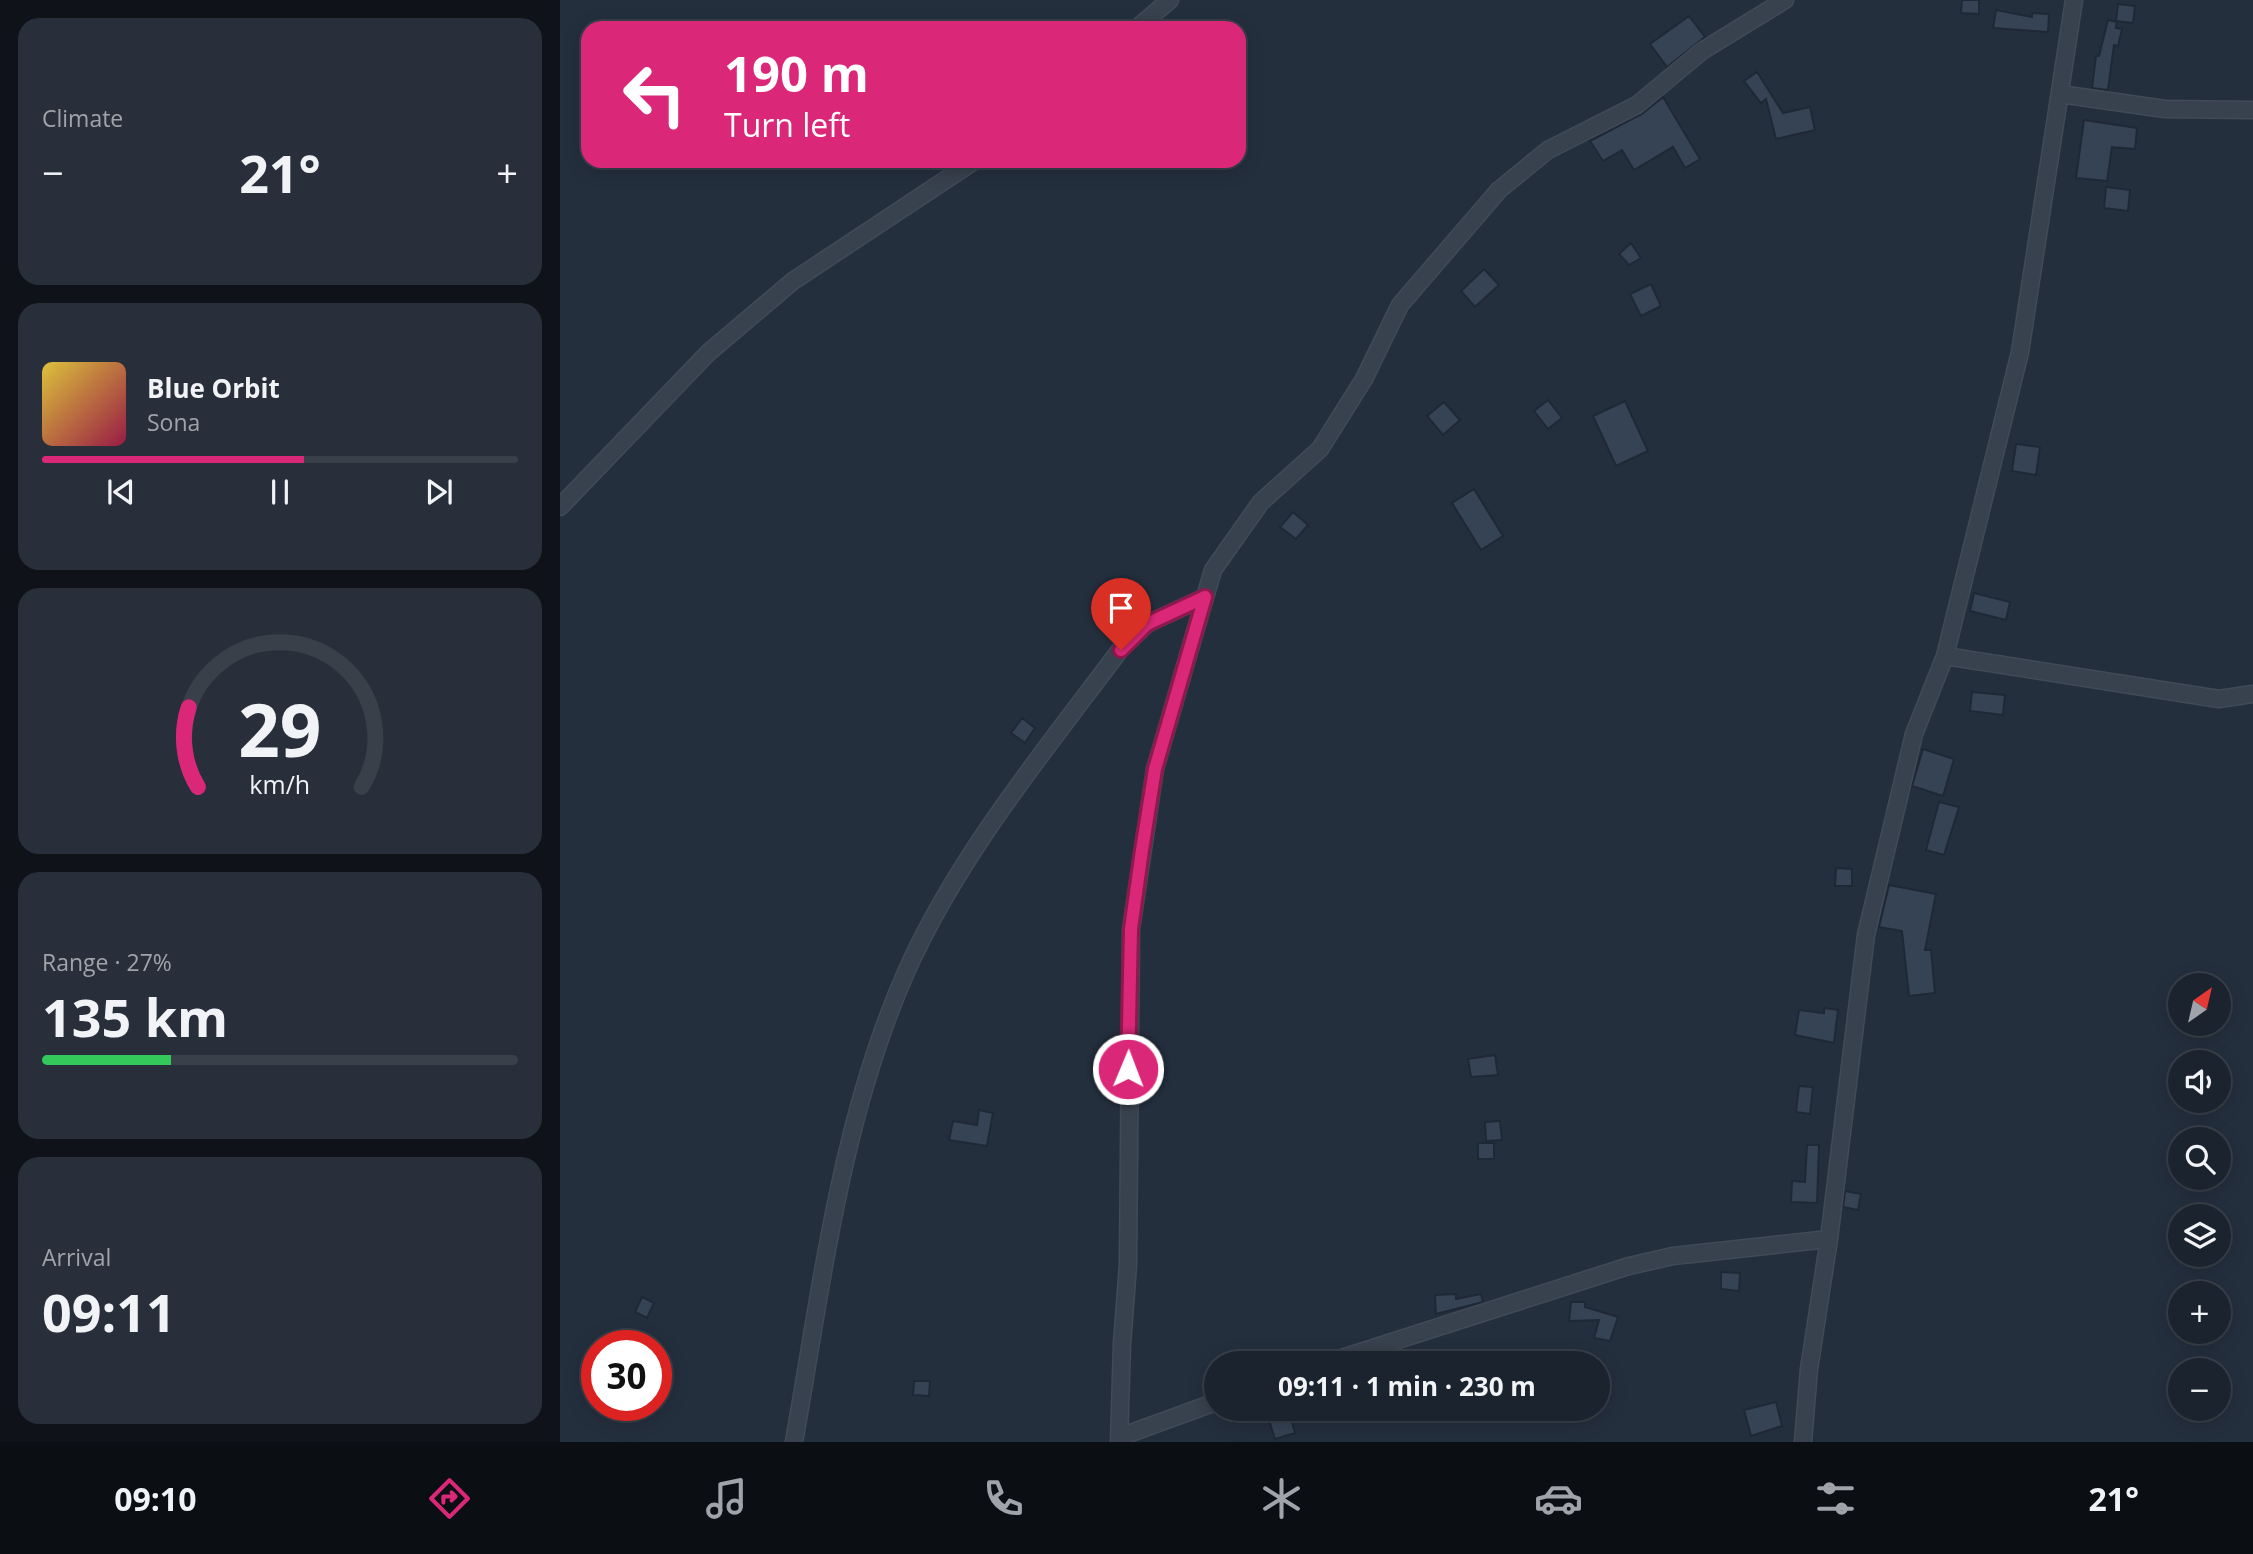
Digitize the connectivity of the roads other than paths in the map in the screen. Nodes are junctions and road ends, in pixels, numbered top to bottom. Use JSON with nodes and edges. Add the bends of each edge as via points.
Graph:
{"nodes":[{"id":1,"x":1170,"y":0,"type":"edge"},
{"id":2,"x":1785,"y":0,"type":"edge"},
{"id":3,"x":2074,"y":0,"type":"edge"},
{"id":4,"x":1145,"y":21,"type":"edge"},
{"id":5,"x":2060,"y":94,"type":"junction"},
{"id":6,"x":2253,"y":110,"type":"edge"},
{"id":7,"x":963,"y":168,"type":"edge"},
{"id":8,"x":560,"y":507,"type":"edge"},
{"id":9,"x":1205,"y":597,"type":"junction"},
{"id":10,"x":1945,"y":656,"type":"junction"},
{"id":11,"x":2253,"y":695,"type":"edge"},
{"id":12,"x":1829,"y":1239,"type":"junction"},
{"id":13,"x":1363,"y":1351,"type":"edge"},
{"id":14,"x":1204,"y":1407,"type":"edge"},
{"id":15,"x":1119,"y":1439,"type":"edge"},
{"id":16,"x":794,"y":1442,"type":"edge"},
{"id":17,"x":1803,"y":1442,"type":"edge"}],
"edges":[{"from":1,"to":4,"type":"street"},
{"from":2,"to":9,"type":"street","via":[[1702,51],[1637,105],[1548,150],[1499,190],[1400,304],[1364,379],[1321,449],[1261,502],[1213,570]]},
{"from":3,"to":5,"type":"street"},
{"from":5,"to":6,"type":"street","via":[[2165,109]]},
{"from":5,"to":10,"type":"street","via":[[2020,352]]},
{"from":7,"to":8,"type":"street","via":[[793,281],[708,353]]},
{"from":9,"to":15,"type":"street","via":[[1155,769],[1131,929],[1128,1265]]},
{"from":9,"to":16,"type":"street","via":[[1147,624],[1121,650],[970,859],[918,947],[888,1018],[856,1118]]},
{"from":10,"to":11,"type":"street","via":[[2219,699]]},
{"from":10,"to":12,"type":"street","via":[[1914,734],[1866,935]]},
{"from":12,"to":13,"type":"street","via":[[1673,1256],[1629,1266]]},
{"from":12,"to":17,"type":"street"},
{"from":14,"to":15,"type":"street"}]}
